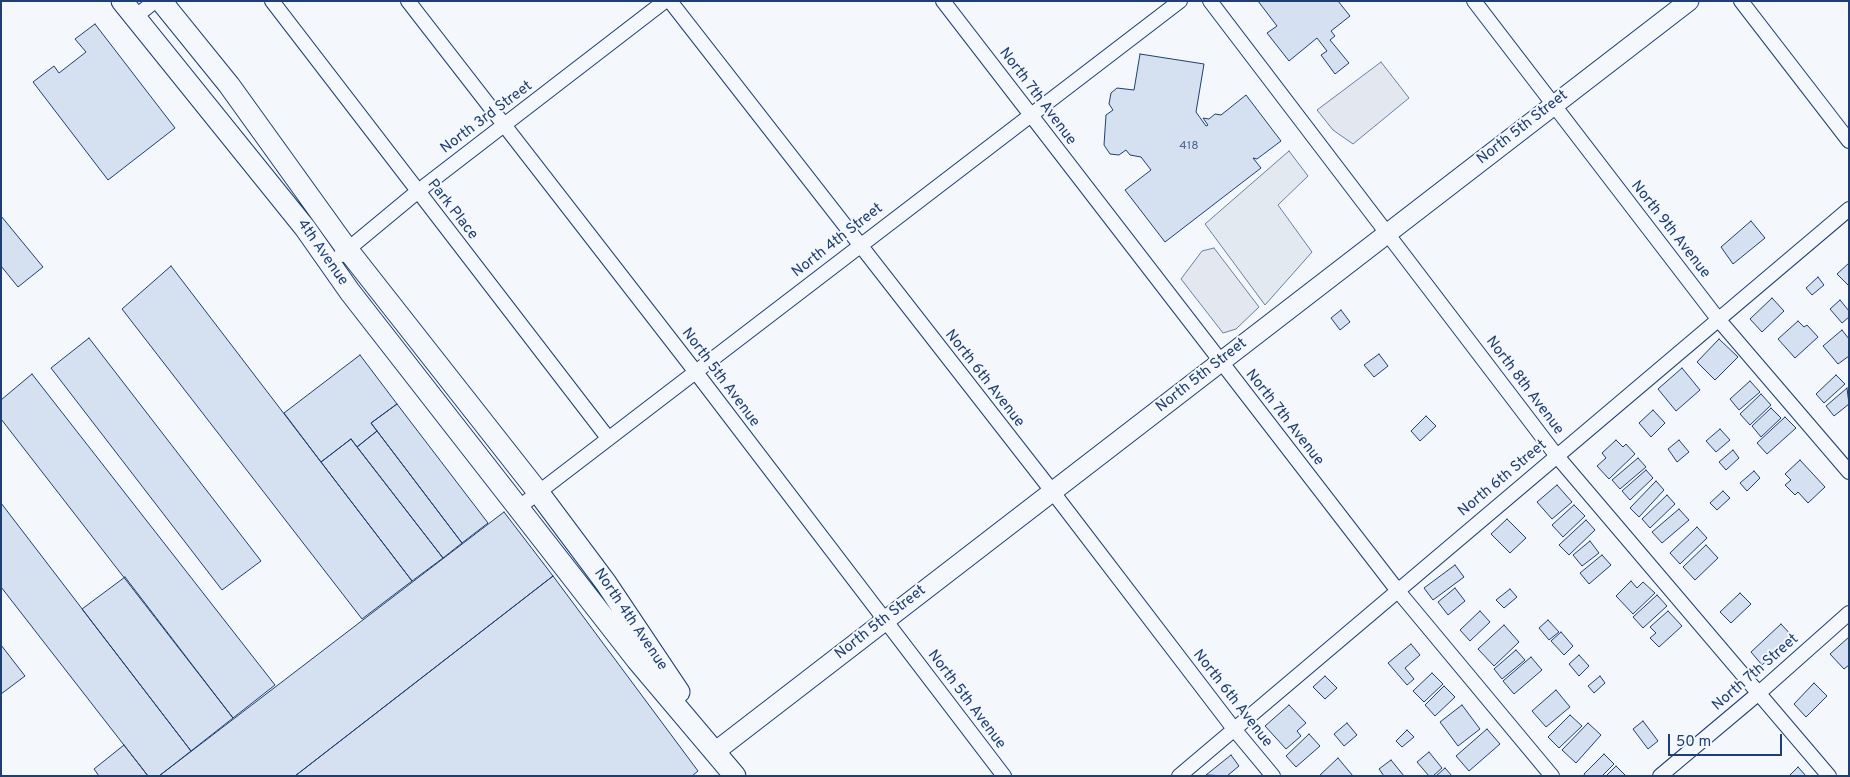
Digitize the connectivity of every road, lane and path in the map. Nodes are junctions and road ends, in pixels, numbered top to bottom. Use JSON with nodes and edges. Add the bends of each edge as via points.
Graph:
{"nodes":[{"id":1,"x":155,"y":1,"type":"edge"},
{"id":2,"x":161,"y":1,"type":"edge"},
{"id":3,"x":272,"y":1,"type":"edge"},
{"id":4,"x":408,"y":1,"type":"edge"},
{"id":5,"x":665,"y":1,"type":"edge"},
{"id":6,"x":670,"y":1,"type":"edge"},
{"id":7,"x":944,"y":1,"type":"edge"},
{"id":8,"x":1180,"y":1,"type":"edge"},
{"id":9,"x":1210,"y":1,"type":"edge"},
{"id":10,"x":1474,"y":1,"type":"edge"},
{"id":11,"x":1689,"y":1,"type":"edge"},
{"id":12,"x":1741,"y":1,"type":"edge"},
{"id":13,"x":129,"y":9,"type":"edge"},
{"id":14,"x":1552,"y":104,"type":"junction"},
{"id":15,"x":1030,"y":115,"type":"junction"},
{"id":16,"x":504,"y":126,"type":"junction"},
{"id":17,"x":1849,"y":141,"type":"edge"},
{"id":18,"x":417,"y":192,"type":"junction"},
{"id":19,"x":1849,"y":209,"type":"edge"},
{"id":20,"x":1387,"y":234,"type":"junction"},
{"id":21,"x":860,"y":245,"type":"junction"},
{"id":22,"x":347,"y":249,"type":"junction"},
{"id":23,"x":330,"y":264,"type":"junction"},
{"id":24,"x":1718,"y":319,"type":"junction"},
{"id":25,"x":1220,"y":362,"type":"junction"},
{"id":26,"x":695,"y":372,"type":"junction"},
{"id":27,"x":608,"y":438,"type":"junction"},
{"id":28,"x":1556,"y":455,"type":"junction"},
{"id":29,"x":1849,"y":472,"type":"edge"},
{"id":30,"x":1052,"y":491,"type":"junction"},
{"id":31,"x":538,"y":492,"type":"junction"},
{"id":32,"x":518,"y":508,"type":"junction"},
{"id":33,"x":1398,"y":591,"type":"junction"},
{"id":34,"x":1849,"y":613,"type":"edge"},
{"id":35,"x":885,"y":620,"type":"junction"},
{"id":36,"x":1760,"y":692,"type":"junction"},
{"id":37,"x":1234,"y":729,"type":"junction"},
{"id":38,"x":716,"y":751,"type":"junction"},
{"id":39,"x":736,"y":776,"type":"edge"},
{"id":40,"x":1004,"y":776,"type":"edge"},
{"id":41,"x":1179,"y":776,"type":"edge"},
{"id":42,"x":1274,"y":776,"type":"edge"},
{"id":43,"x":1552,"y":776,"type":"edge"},
{"id":44,"x":1660,"y":776,"type":"edge"},
{"id":45,"x":1829,"y":776,"type":"edge"}],
"edges":[{"from":1,"to":13,"type":"street"},
{"from":2,"to":22,"type":"main road","name":"4th Avenue","via":[[229,85]]},
{"from":3,"to":18,"type":"street","name":"Park Place"},
{"from":4,"to":16,"type":"street","name":"North 5th Avenue"},
{"from":5,"to":16,"type":"street","name":"North 3rd Street"},
{"from":6,"to":21,"type":"street","name":"North 6th Avenue"},
{"from":7,"to":15,"type":"street","name":"North 7th Avenue"},
{"from":8,"to":15,"type":"street","name":"North 4th Street"},
{"from":9,"to":20,"type":"street","name":"North 8th Avenue"},
{"from":10,"to":14,"type":"street","name":"North 9th Avenue"},
{"from":11,"to":14,"type":"street","name":"North 5th Street"},
{"from":12,"to":17,"type":"street"},
{"from":13,"to":23,"type":"main road","name":"4th Avenue","via":[[239,143]]},
{"from":14,"to":20,"type":"street","name":"North 5th Street"},
{"from":14,"to":24,"type":"street","name":"North 9th Avenue"},
{"from":15,"to":21,"type":"street","name":"North 4th Street"},
{"from":15,"to":25,"type":"street","name":"North 7th Avenue"},
{"from":16,"to":18,"type":"street","name":"North 3rd Street"},
{"from":16,"to":26,"type":"street","name":"North 5th Avenue"},
{"from":18,"to":22,"type":"street","name":"North 3rd Street"},
{"from":18,"to":27,"type":"street","name":"Park Place"},
{"from":19,"to":24,"type":"street","name":"North 6th Street"},
{"from":20,"to":25,"type":"street","name":"North 5th Street"},
{"from":20,"to":28,"type":"street","name":"North 8th Avenue"},
{"from":21,"to":26,"type":"street","name":"North 4th Street"},
{"from":21,"to":30,"type":"street","name":"North 6th Avenue"},
{"from":22,"to":23,"type":"street","name":"North 3rd Street"},
{"from":22,"to":31,"type":"main road","name":"4th Avenue"},
{"from":23,"to":32,"type":"main road","name":"4th Avenue"},
{"from":24,"to":28,"type":"street","name":"North 6th Street"},
{"from":24,"to":29,"type":"street","name":"North 9th Avenue"},
{"from":25,"to":30,"type":"street","name":"North 5th Street"},
{"from":25,"to":33,"type":"street","name":"North 7th Avenue"},
{"from":26,"to":27,"type":"street","name":"North 4th Street"},
{"from":26,"to":35,"type":"street","name":"North 5th Avenue"},
{"from":27,"to":31,"type":"street","name":"North 4th Street"},
{"from":28,"to":33,"type":"street","name":"North 6th Street"},
{"from":28,"to":36,"type":"street","name":"North 8th Avenue"},
{"from":30,"to":35,"type":"street","name":"North 5th Street"},
{"from":30,"to":37,"type":"street","name":"North 6th Avenue"},
{"from":31,"to":32,"type":"street","name":"North 4th Street"},
{"from":31,"to":38,"type":"main road","name":"North 4th Avenue","via":[[651,649]]},
{"from":32,"to":38,"type":"main road","name":"North 4th Avenue","via":[[636,660]]},
{"from":33,"to":37,"type":"street","name":"North 6th Street"},
{"from":33,"to":43,"type":"street","name":"North 7th Avenue"},
{"from":34,"to":36,"type":"street","name":"North 7th Street"},
{"from":35,"to":38,"type":"street","name":"North 5th Street"},
{"from":35,"to":40,"type":"street","name":"North 5th Avenue"},
{"from":36,"to":44,"type":"street","name":"North 7th Street"},
{"from":36,"to":45,"type":"street","name":"North 8th Avenue"},
{"from":37,"to":41,"type":"street","name":"North 6th Street"},
{"from":37,"to":42,"type":"street","name":"North 6th Avenue"},
{"from":38,"to":39,"type":"main road","name":"North 4th Avenue"}]}
